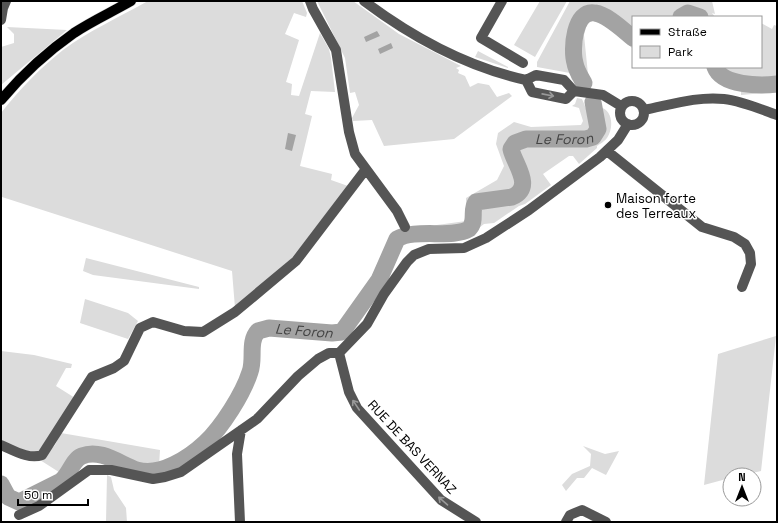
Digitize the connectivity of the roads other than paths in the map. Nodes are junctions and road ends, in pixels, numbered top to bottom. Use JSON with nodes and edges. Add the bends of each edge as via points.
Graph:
{"nodes":[{"id":1,"x":6,"y":1,"type":"edge"},
{"id":2,"x":131,"y":1,"type":"edge"},
{"id":3,"x":310,"y":1,"type":"edge"},
{"id":4,"x":364,"y":1,"type":"edge"},
{"id":5,"x":502,"y":1,"type":"edge"},
{"id":6,"x":1,"y":20,"type":"edge"},
{"id":7,"x":523,"y":63,"type":"dead end"},
{"id":8,"x":526,"y":80,"type":"junction"},
{"id":9,"x":574,"y":91,"type":"junction"},
{"id":10,"x":1,"y":100,"type":"edge"},
{"id":11,"x":621,"y":106,"type":"junction"},
{"id":12,"x":644,"y":110,"type":"junction"},
{"id":13,"x":777,"y":115,"type":"edge"},
{"id":14,"x":628,"y":124,"type":"junction"},
{"id":15,"x":607,"y":151,"type":"junction"},
{"id":16,"x":366,"y":169,"type":"junction"},
{"id":17,"x":405,"y":227,"type":"dead end"},
{"id":18,"x":742,"y":287,"type":"dead end"},
{"id":19,"x":338,"y":353,"type":"junction"},
{"id":20,"x":242,"y":430,"type":"junction"},
{"id":21,"x":1,"y":445,"type":"edge"},
{"id":22,"x":19,"y":515,"type":"dead end"},
{"id":23,"x":240,"y":522,"type":"edge"},
{"id":24,"x":476,"y":522,"type":"edge"},
{"id":25,"x":566,"y":522,"type":"edge"},
{"id":26,"x":606,"y":522,"type":"edge"}],
"edges":[{"from":1,"to":6,"type":"street"},
{"from":2,"to":10,"type":"main road","via":[[85,26],[63,42],[24,74]]},
{"from":3,"to":16,"type":"street","via":[[336,50],[349,132],[355,154]]},
{"from":4,"to":8,"type":"street","via":[[442,50],[493,71]]},
{"from":5,"to":7,"type":"street","via":[[481,38]]},
{"from":8,"to":9,"type":"street","via":[[536,75],[564,80]]},
{"from":8,"to":9,"type":"street","one_way":true,"via":[[532,92],[566,99]]},
{"from":9,"to":11,"type":"street","via":[[603,96]]},
{"from":11,"to":12,"type":"street","via":[[627,101],[634,100]]},
{"from":11,"to":14,"type":"street","via":[[620,118]]},
{"from":12,"to":13,"type":"street","via":[[696,100],[719,99]]},
{"from":12,"to":14,"type":"street","via":[[644,117],[640,122]]},
{"from":14,"to":15,"type":"street"},
{"from":15,"to":18,"type":"street","via":[[702,227],[734,237],[745,244],[750,253],[751,264]]},
{"from":15,"to":19,"type":"street","via":[[529,210],[475,243],[464,248],[429,249],[414,255],[384,294],[367,324]]},
{"from":16,"to":17,"type":"street","via":[[397,211]]},
{"from":16,"to":21,"type":"street","via":[[296,261],[235,312],[203,332],[184,331],[153,322],[142,326],[136,333],[124,361],[92,377],[42,455],[36,458]]},
{"from":19,"to":20,"type":"street","via":[[325,354],[313,362],[261,416]]},
{"from":24,"to":19,"type":"street","name":"RUE DE BAS VERNAZ","one_way":true,"via":[[441,500],[357,408],[349,392]]},
{"from":20,"to":22,"type":"street","via":[[181,472],[153,479],[104,469],[89,470],[39,506]]},
{"from":20,"to":23,"type":"street","via":[[237,454]]},
{"from":25,"to":26,"type":"street","via":[[570,515],[582,510]]}]}
